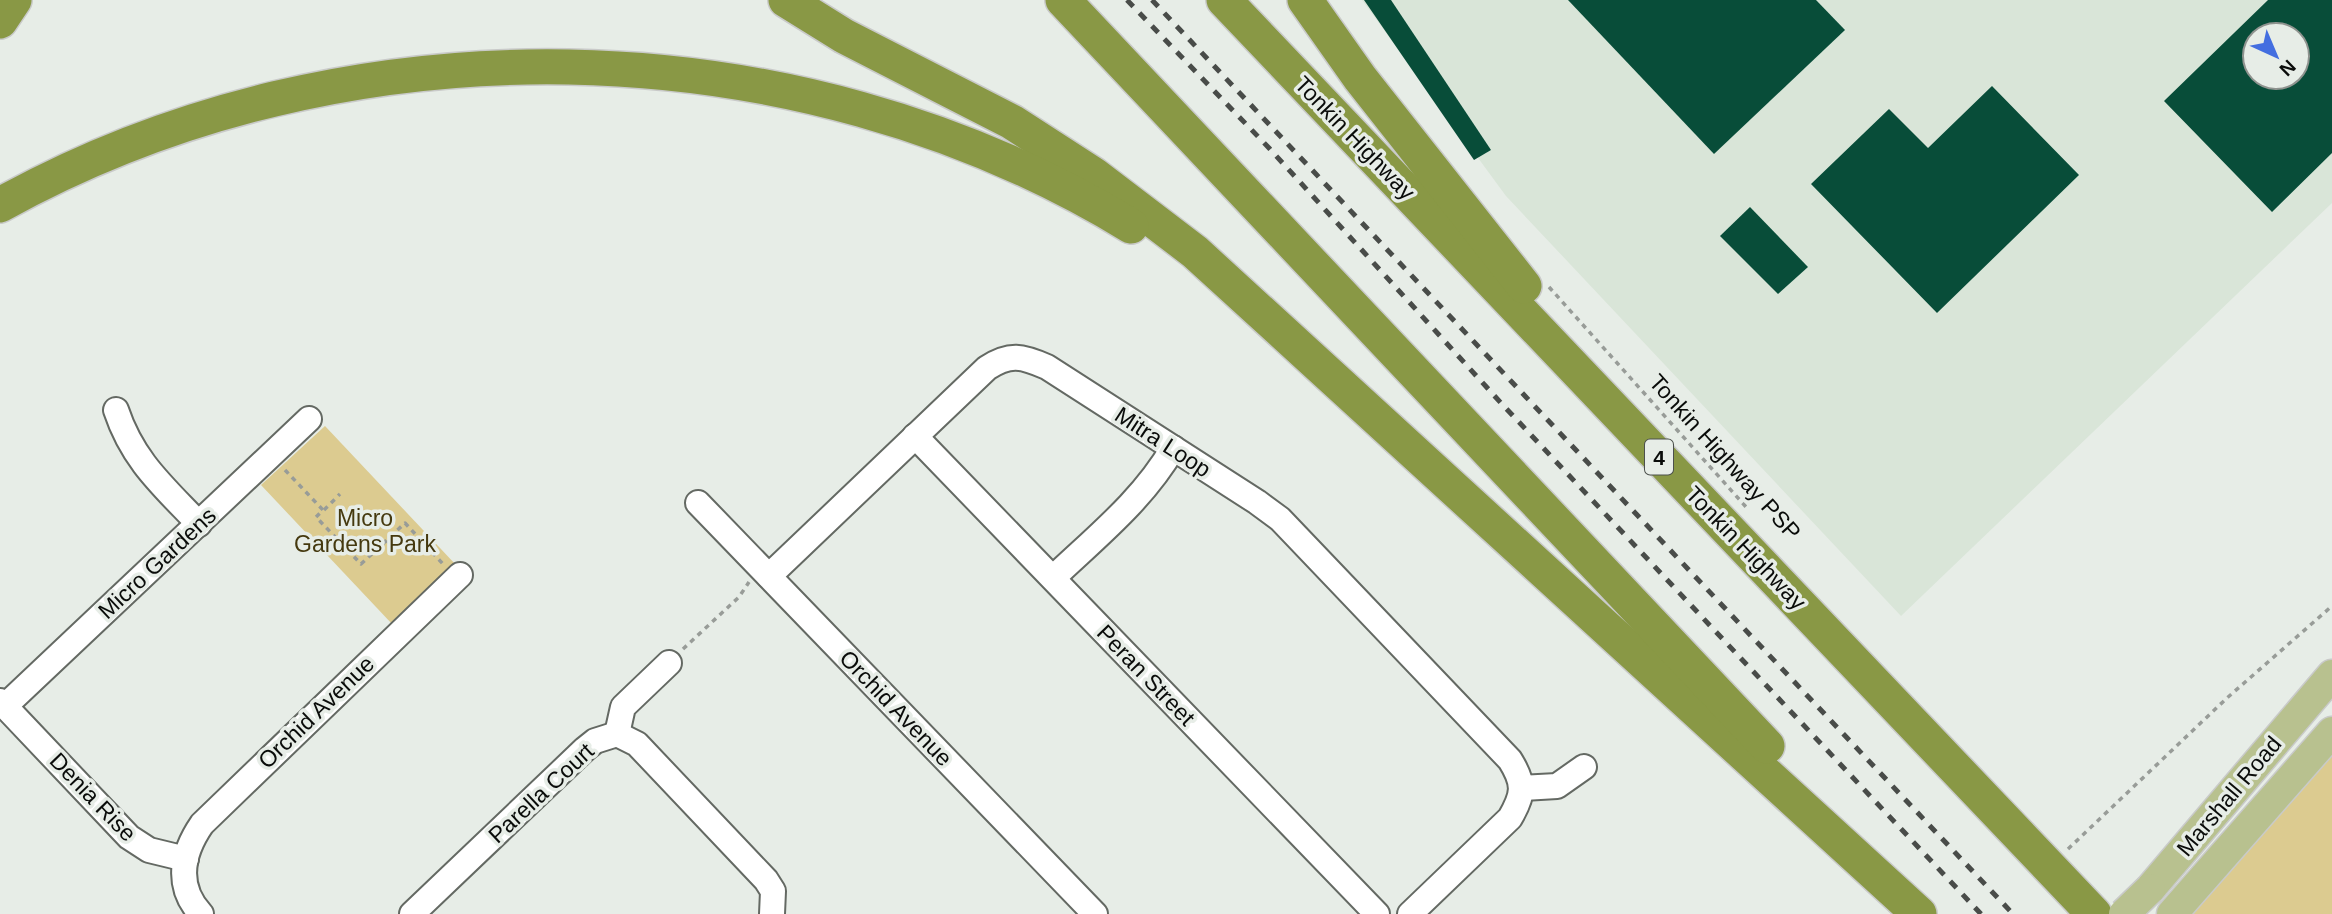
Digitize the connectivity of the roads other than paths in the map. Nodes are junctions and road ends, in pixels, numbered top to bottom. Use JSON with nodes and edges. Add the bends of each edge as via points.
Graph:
{"nodes":[{"id":1,"x":14,"y":0,"type":"edge"},
{"id":2,"x":786,"y":0,"type":"edge"},
{"id":3,"x":1063,"y":0,"type":"edge"},
{"id":4,"x":1224,"y":0,"type":"edge"},
{"id":5,"x":1305,"y":0,"type":"edge"},
{"id":6,"x":0,"y":21,"type":"edge"},
{"id":7,"x":0,"y":205,"type":"edge"},
{"id":8,"x":1288,"y":337,"type":"junction"},
{"id":9,"x":116,"y":410,"type":"dead end"},
{"id":10,"x":309,"y":419,"type":"dead end"},
{"id":11,"x":915,"y":436,"type":"junction"},
{"id":12,"x":1173,"y":448,"type":"junction"},
{"id":13,"x":698,"y":503,"type":"dead end"},
{"id":14,"x":199,"y":524,"type":"junction"},
{"id":15,"x":764,"y":571,"type":"junction"},
{"id":16,"x":459,"y":576,"type":"road end"},
{"id":17,"x":1053,"y":579,"type":"junction"},
{"id":18,"x":669,"y":663,"type":"road end"},
{"id":19,"x":2332,"y":675,"type":"edge"},
{"id":20,"x":3,"y":703,"type":"edge"},
{"id":21,"x":2332,"y":732,"type":"edge"},
{"id":22,"x":617,"y":734,"type":"junction"},
{"id":23,"x":1584,"y":767,"type":"dead end"},
{"id":24,"x":1522,"y":788,"type":"junction"},
{"id":25,"x":186,"y":859,"type":"junction"},
{"id":26,"x":2060,"y":860,"type":"junction"},
{"id":27,"x":778,"y":913,"type":"edge"},
{"id":28,"x":201,"y":914,"type":"edge"},
{"id":29,"x":412,"y":914,"type":"edge"},
{"id":30,"x":1095,"y":914,"type":"edge"},
{"id":31,"x":1377,"y":914,"type":"edge"},
{"id":32,"x":1410,"y":914,"type":"edge"},
{"id":33,"x":1919,"y":914,"type":"edge"},
{"id":34,"x":1925,"y":914,"type":"edge"},
{"id":35,"x":2094,"y":914,"type":"edge"},
{"id":36,"x":2124,"y":914,"type":"edge"},
{"id":37,"x":2172,"y":914,"type":"edge"}],
"edges":[{"from":1,"to":6,"type":"highway"},
{"from":2,"to":8,"type":"highway","via":[[844,36],[1012,122],[1094,175],[1195,252]]},
{"from":3,"to":34,"type":"highway"},
{"from":4,"to":26,"type":"highway","name":"Tonkin Highway","number":"4"},
{"from":5,"to":26,"type":"highway","via":[[1360,78],[1556,327]]},
{"from":7,"to":8,"type":"highway","via":[[147,138],[284,97],[425,73],[496,68],[639,70],[780,90],[850,107],[985,153],[1113,215],[1203,273]]},
{"from":8,"to":33,"type":"highway"},
{"from":9,"to":14,"type":"street","via":[[135,455]]},
{"from":10,"to":14,"type":"street","name":"Micro Gardens"},
{"from":11,"to":12,"type":"street","name":"Mitra Loop","via":[[987,368],[1014,357],[1047,367]]},
{"from":11,"to":15,"type":"street","name":"Mitra Loop"},
{"from":11,"to":17,"type":"street","name":"Peran Street"},
{"from":12,"to":17,"type":"street","via":[[1136,500]]},
{"from":12,"to":24,"type":"street","name":"Mitra Loop","via":[[1280,519],[1510,760]]},
{"from":13,"to":15,"type":"street","name":"Orchid Avenue"},
{"from":14,"to":20,"type":"street","name":"Micro Gardens"},
{"from":15,"to":30,"type":"street","name":"Orchid Avenue"},
{"from":16,"to":25,"type":"street","name":"Orchid Avenue","via":[[214,811],[192,838]]},
{"from":17,"to":31,"type":"street","name":"Peran Street"},
{"from":18,"to":22,"type":"street","via":[[623,707]]},
{"from":19,"to":36,"type":"main road","name":"Marshall Road","bridge":true},
{"from":20,"to":25,"type":"street","name":"Denia Rise","via":[[129,836],[149,850]]},
{"from":21,"to":37,"type":"main road","name":"Marshall Road"},
{"from":22,"to":27,"type":"street","name":"Parella Court","via":[[637,744],[766,880]]},
{"from":22,"to":29,"type":"street","name":"Parella Court","via":[[585,749]]},
{"from":23,"to":24,"type":"street","via":[[1557,786]]},
{"from":24,"to":32,"type":"street","via":[[1510,818]]},
{"from":25,"to":28,"type":"street","via":[[185,889]]},
{"from":26,"to":35,"type":"highway","name":"Tonkin Highway","number":"4"}]}
